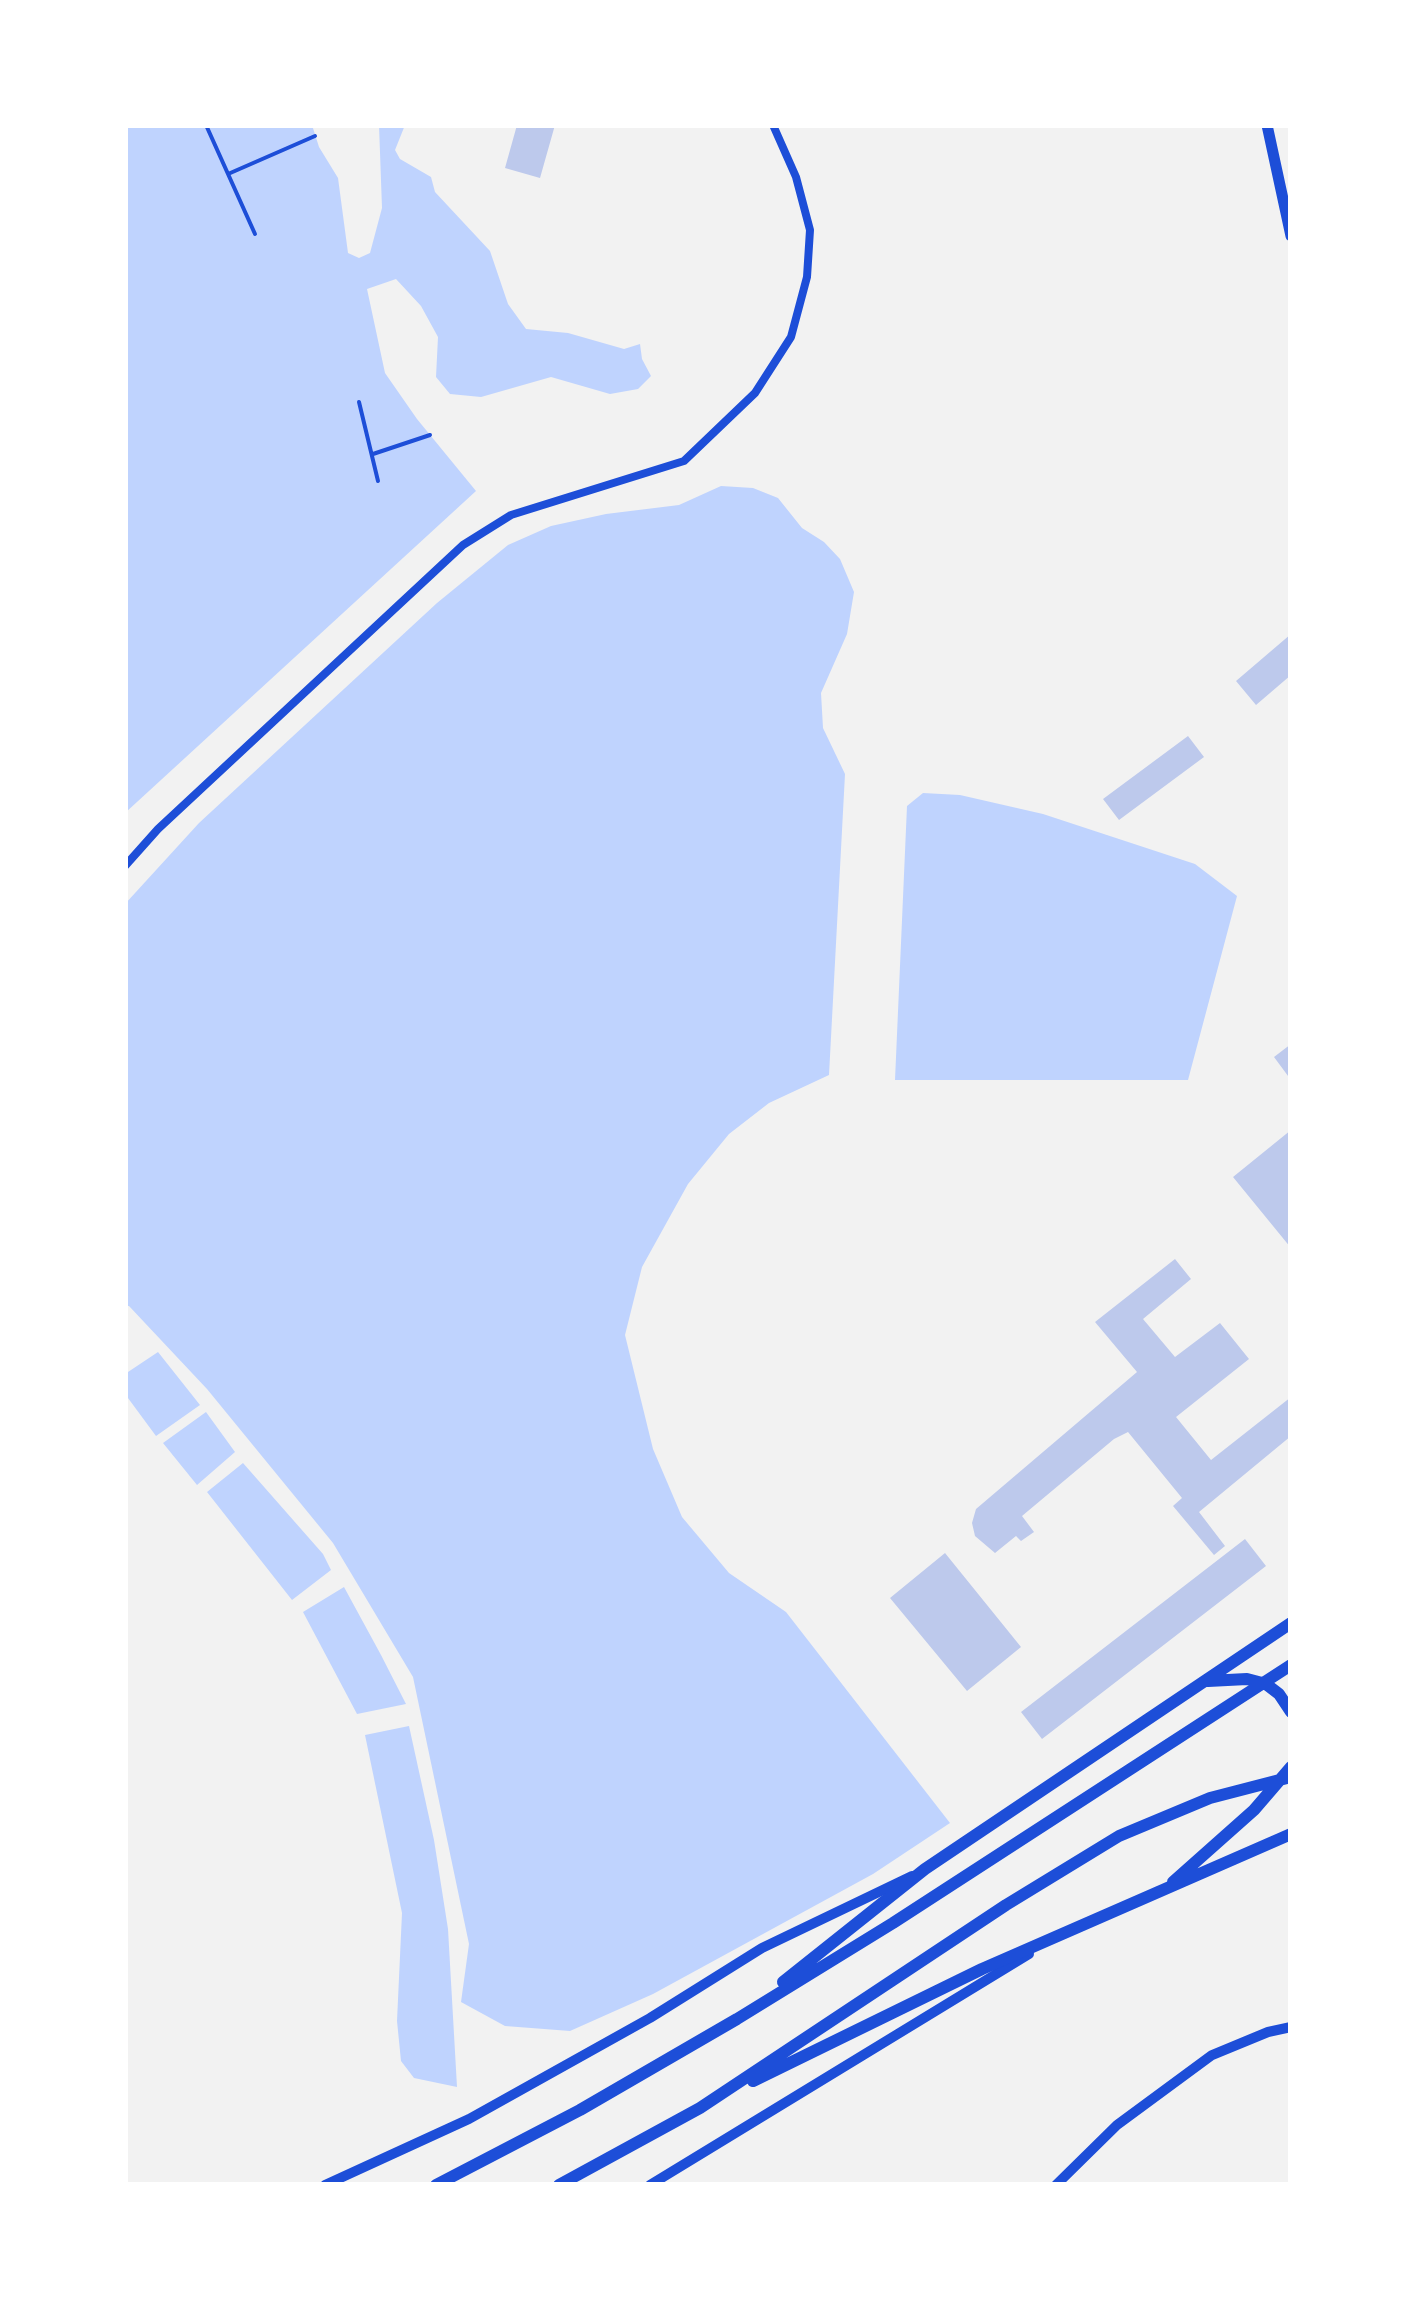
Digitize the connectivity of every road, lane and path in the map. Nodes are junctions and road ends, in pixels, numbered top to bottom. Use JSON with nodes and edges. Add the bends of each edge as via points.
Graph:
{"nodes":[{"id":1,"x":206,"y":125,"type":"edge"},
{"id":2,"x":773,"y":125,"type":"edge"},
{"id":3,"x":1267,"y":125,"type":"edge"},
{"id":4,"x":1279,"y":125,"type":"edge"},
{"id":5,"x":315,"y":136,"type":"dead end"},
{"id":6,"x":1271,"y":143,"type":"junction"},
{"id":7,"x":228,"y":174,"type":"junction"},
{"id":8,"x":255,"y":234,"type":"dead end"},
{"id":9,"x":1291,"y":236,"type":"edge"},
{"id":10,"x":359,"y":402,"type":"dead end"},
{"id":11,"x":430,"y":436,"type":"dead end"},
{"id":12,"x":372,"y":454,"type":"junction"},
{"id":13,"x":378,"y":481,"type":"dead end"},
{"id":14,"x":125,"y":866,"type":"edge"},
{"id":15,"x":1291,"y":1623,"type":"edge"},
{"id":16,"x":1291,"y":1665,"type":"edge"},
{"id":17,"x":1202,"y":1682,"type":"junction"},
{"id":18,"x":1291,"y":1712,"type":"edge"},
{"id":19,"x":1291,"y":1768,"type":"edge"},
{"id":20,"x":1291,"y":1777,"type":"edge"},
{"id":21,"x":1291,"y":1834,"type":"edge"},
{"id":22,"x":925,"y":1869,"type":"junction"},
{"id":23,"x":1163,"y":1890,"type":"junction"},
{"id":24,"x":1074,"y":1928,"type":"junction"},
{"id":25,"x":737,"y":2018,"type":"junction"},
{"id":26,"x":1291,"y":2027,"type":"edge"},
{"id":27,"x":700,"y":2108,"type":"junction"},
{"id":28,"x":326,"y":2185,"type":"edge"},
{"id":29,"x":436,"y":2185,"type":"edge"},
{"id":30,"x":559,"y":2185,"type":"edge"},
{"id":31,"x":650,"y":2185,"type":"edge"},
{"id":32,"x":1056,"y":2185,"type":"edge"}],
"edges":[{"from":1,"to":7,"type":"path"},
{"from":2,"to":14,"type":"street","via":[[810,230],[808,261],[791,337],[754,393],[684,461],[511,514],[463,545]]},
{"from":3,"to":6,"type":"main road"},
{"from":4,"to":6,"type":"main road"},
{"from":5,"to":7,"type":"path"},
{"from":6,"to":9,"type":"main road"},
{"from":7,"to":8,"type":"path"},
{"from":10,"to":12,"type":"path"},
{"from":11,"to":12,"type":"path"},
{"from":12,"to":13,"type":"path"},
{"from":15,"to":17,"type":"highway"},
{"from":16,"to":25,"type":"highway"},
{"from":17,"to":18,"type":"highway","via":[[1236,1678],[1266,1684]]},
{"from":17,"to":22,"type":"highway"},
{"from":19,"to":23,"type":"highway"},
{"from":20,"to":27,"type":"highway","via":[[1226,1793],[1105,1844]]},
{"from":21,"to":23,"type":"highway"},
{"from":22,"to":25,"type":"highway"},
{"from":22,"to":28,"type":"street","via":[[762,1948],[484,2111]]},
{"from":23,"to":24,"type":"highway"},
{"from":24,"to":27,"type":"highway"},
{"from":24,"to":31,"type":"street"},
{"from":25,"to":29,"type":"highway"},
{"from":26,"to":32,"type":"street","via":[[1212,2055],[1118,2125]]},
{"from":27,"to":30,"type":"highway"}]}
